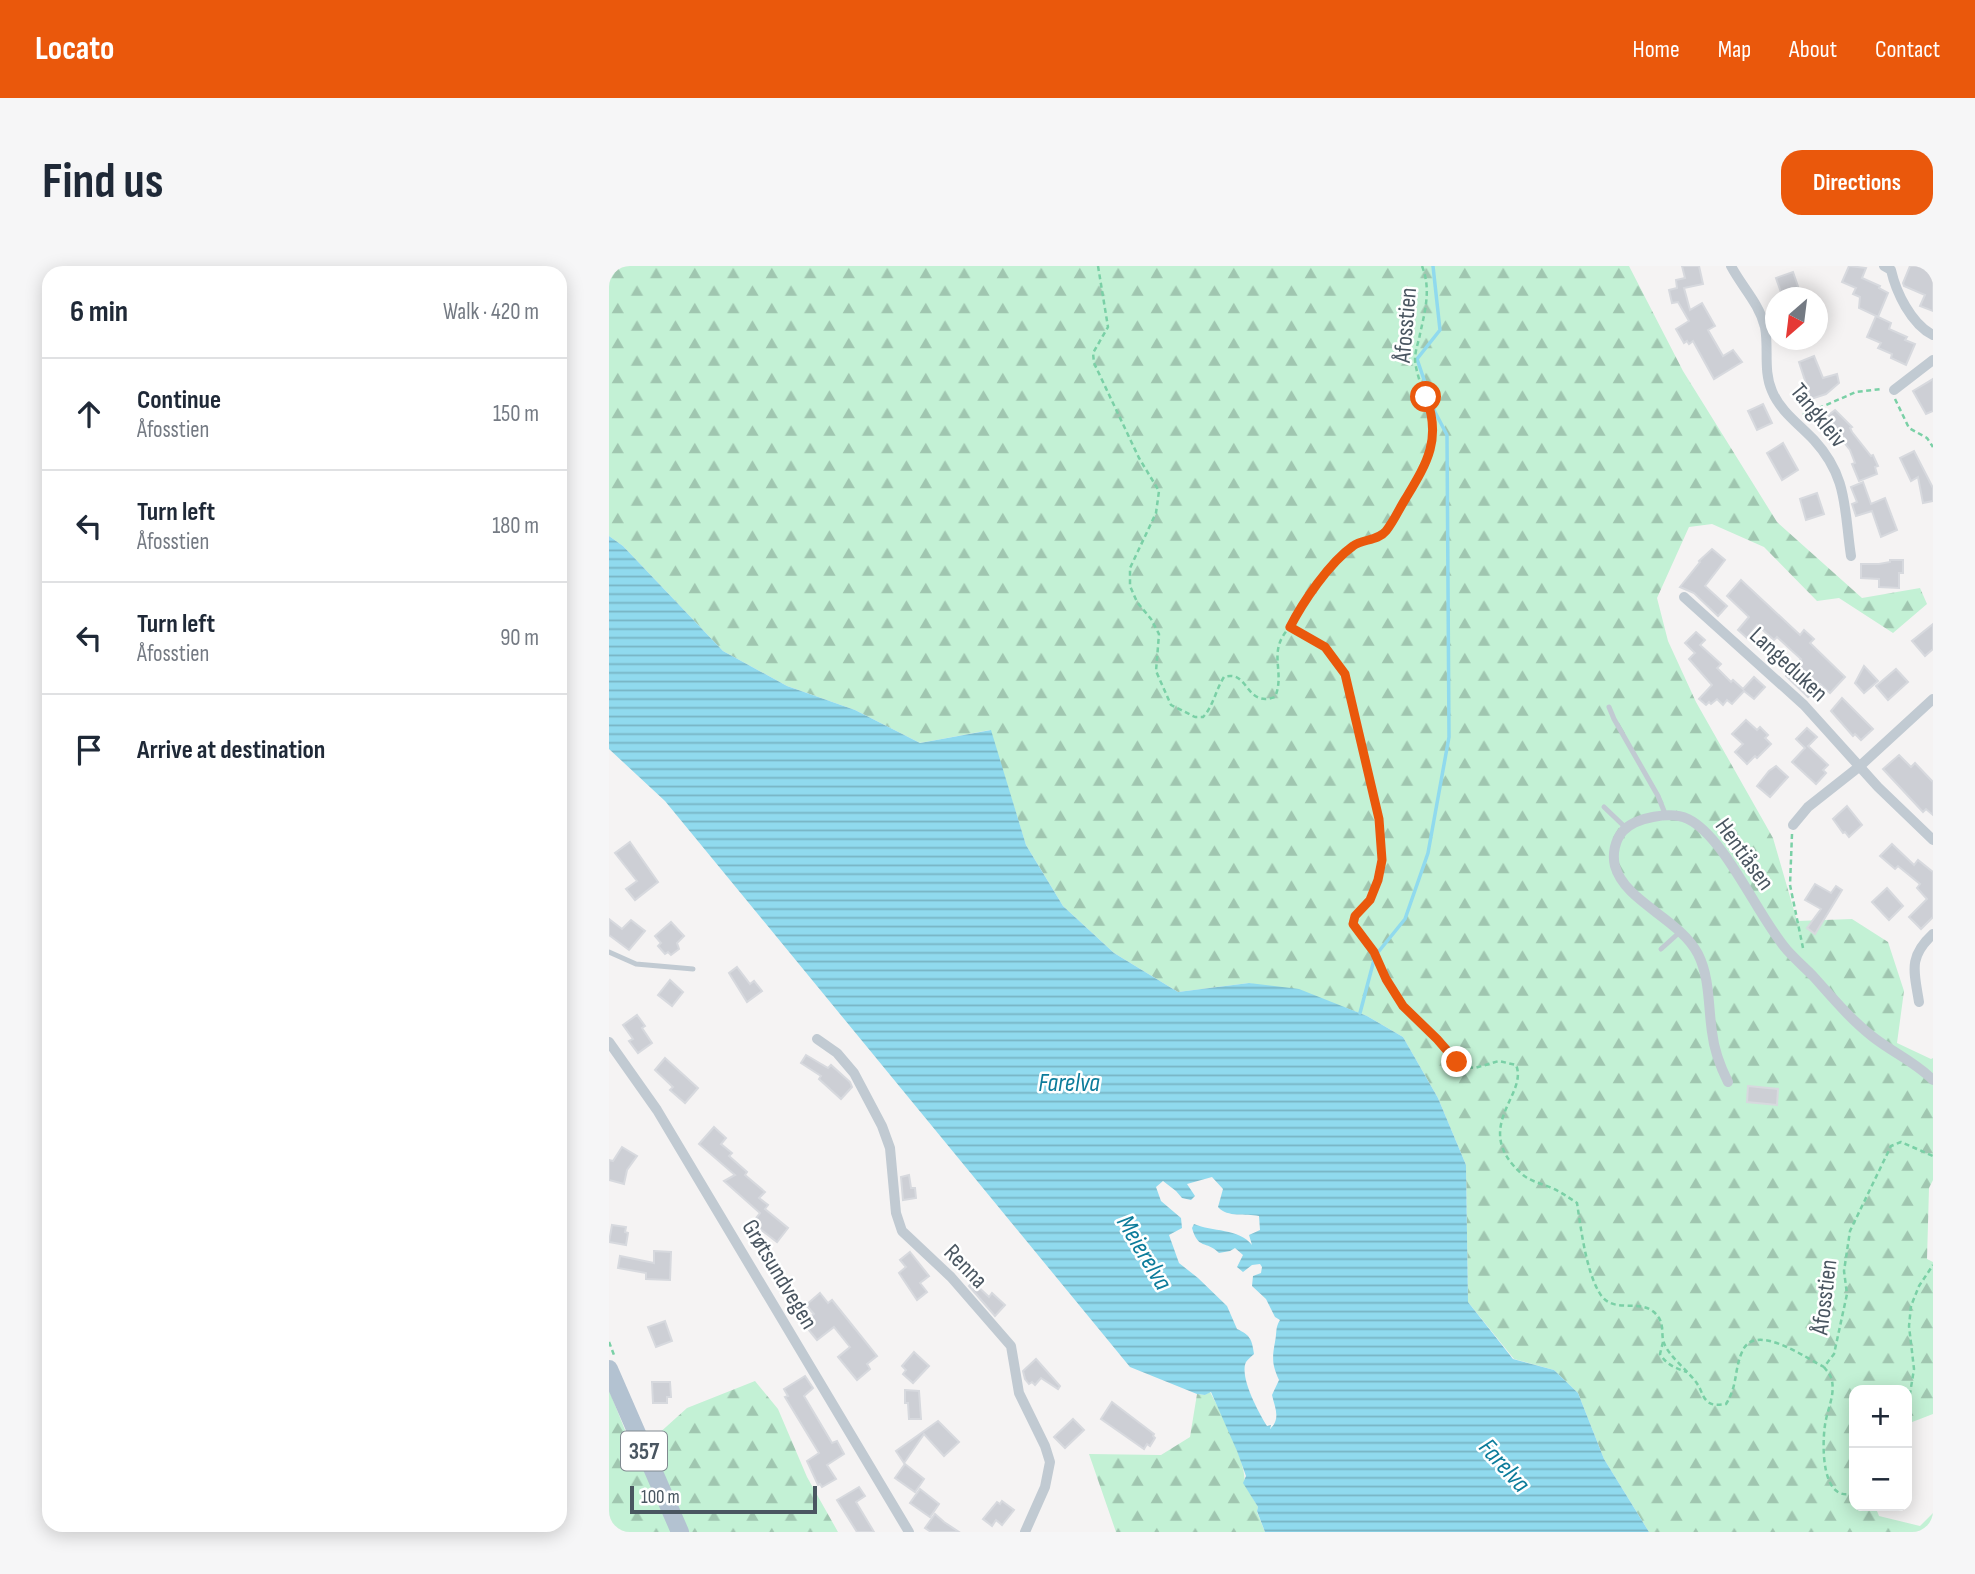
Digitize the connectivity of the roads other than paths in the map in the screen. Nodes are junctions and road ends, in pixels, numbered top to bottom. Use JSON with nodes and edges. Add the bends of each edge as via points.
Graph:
{"nodes":[{"id":1,"x":1731,"y":266,"type":"edge"},
{"id":2,"x":1889,"y":267,"type":"edge"},
{"id":3,"x":1933,"y":335,"type":"edge"},
{"id":4,"x":1933,"y":359,"type":"edge"},
{"id":5,"x":1894,"y":390,"type":"road end"},
{"id":6,"x":1850,"y":556,"type":"dead end"},
{"id":7,"x":1684,"y":597,"type":"dead end"},
{"id":8,"x":1933,"y":699,"type":"edge"},
{"id":9,"x":1609,"y":707,"type":"dead end"},
{"id":10,"x":1860,"y":766,"type":"junction"},
{"id":11,"x":1604,"y":807,"type":"dead end"},
{"id":12,"x":1666,"y":816,"type":"junction"},
{"id":13,"x":1793,"y":825,"type":"road end"},
{"id":14,"x":1626,"y":828,"type":"junction"},
{"id":15,"x":1933,"y":840,"type":"edge"},
{"id":16,"x":1681,"y":932,"type":"junction"},
{"id":17,"x":1933,"y":934,"type":"edge"},
{"id":18,"x":1661,"y":949,"type":"dead end"},
{"id":19,"x":609,"y":952,"type":"edge"},
{"id":20,"x":693,"y":969,"type":"dead end"},
{"id":21,"x":1919,"y":1002,"type":"dead end"},
{"id":22,"x":817,"y":1039,"type":"dead end"},
{"id":23,"x":609,"y":1042,"type":"edge"},
{"id":24,"x":1933,"y":1080,"type":"edge"},
{"id":25,"x":1728,"y":1082,"type":"dead end"},
{"id":26,"x":609,"y":1369,"type":"edge"},
{"id":27,"x":680,"y":1532,"type":"edge"},
{"id":28,"x":909,"y":1532,"type":"edge"},
{"id":29,"x":1025,"y":1532,"type":"edge"}],
"edges":[{"from":1,"to":6,"type":"street","name":"Tangkleiv","via":[[1763,320],[1772,392],[1827,455],[1839,477]]},
{"from":2,"to":3,"type":"street","via":[[1913,317]]},
{"from":4,"to":5,"type":"street"},
{"from":7,"to":10,"type":"street","name":"Langeduken","via":[[1804,705]]},
{"from":8,"to":10,"type":"street"},
{"from":9,"to":12,"type":"lane"},
{"from":10,"to":13,"type":"street"},
{"from":10,"to":15,"type":"street","name":"Langeduken"},
{"from":11,"to":14,"type":"lane"},
{"from":12,"to":14,"type":"street"},
{"from":12,"to":24,"type":"street","name":"Hentiåsen","via":[[1689,819],[1708,834],[1787,951],[1871,1035]]},
{"from":14,"to":16,"type":"street","via":[[1615,847],[1615,868],[1632,892]]},
{"from":16,"to":18,"type":"lane"},
{"from":16,"to":25,"type":"street","via":[[1703,968],[1714,1047]]},
{"from":17,"to":21,"type":"street","via":[[1914,958]]},
{"from":19,"to":20,"type":"lane","via":[[636,964]]},
{"from":22,"to":29,"type":"street","name":"Renna","via":[[854,1073],[883,1126],[902,1231],[951,1277],[1011,1346],[1019,1394],[1050,1462],[1045,1487]]},
{"from":23,"to":28,"type":"street","name":"Grøtsundvegen","via":[[657,1110]]},
{"from":26,"to":27,"type":"main road","number":"357"}]}
